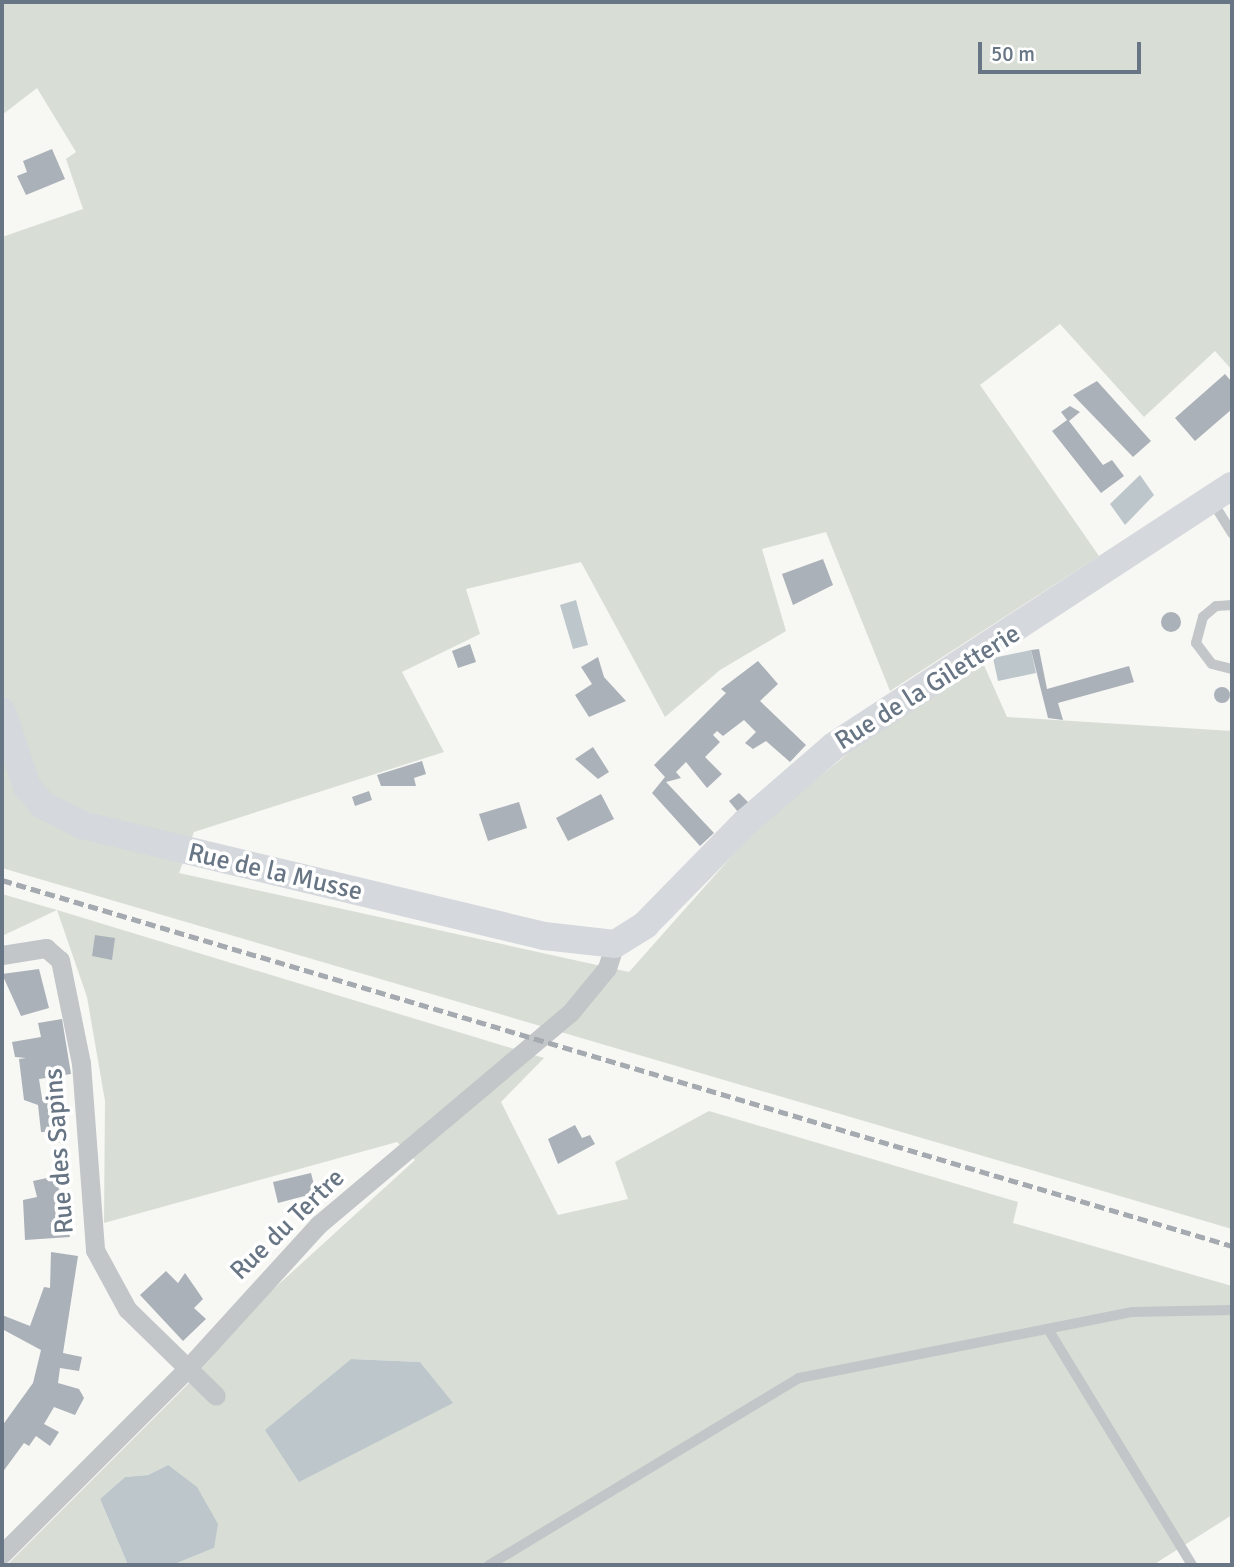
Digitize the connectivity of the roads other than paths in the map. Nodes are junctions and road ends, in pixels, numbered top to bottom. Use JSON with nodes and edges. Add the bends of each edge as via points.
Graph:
{"nodes":[{"id":1,"x":1222,"y":494,"type":"edge"},
{"id":2,"x":1232,"y":533,"type":"edge"},
{"id":3,"x":1232,"y":605,"type":"edge"},
{"id":4,"x":1232,"y":669,"type":"edge"},
{"id":5,"x":2,"y":711,"type":"edge"},
{"id":6,"x":615,"y":944,"type":"junction"},
{"id":7,"x":2,"y":955,"type":"edge"},
{"id":8,"x":1232,"y":1310,"type":"edge"},
{"id":9,"x":1048,"y":1329,"type":"junction"},
{"id":10,"x":187,"y":1369,"type":"junction"},
{"id":11,"x":216,"y":1396,"type":"dead end"},
{"id":12,"x":2,"y":1554,"type":"edge"},
{"id":13,"x":489,"y":1565,"type":"edge"},
{"id":14,"x":1192,"y":1565,"type":"edge"}],
"edges":[{"from":1,"to":2,"type":"lane"},
{"from":1,"to":6,"type":"street","name":"Rue de la Giletterie","via":[[834,746],[746,822],[645,925]]},
{"from":3,"to":4,"type":"lane","via":[[1216,606],[1203,617],[1196,643],[1212,664]]},
{"from":5,"to":6,"type":"street","name":"Rue de la Musse","via":[[27,788],[43,805],[82,825],[544,936]]},
{"from":6,"to":10,"type":"street","name":"Rue du Tertre","via":[[607,968],[570,1013],[503,1074],[318,1225]]},
{"from":7,"to":10,"type":"street","name":"Rue des Sapins","via":[[46,948],[60,960],[81,1063],[96,1250],[127,1309]]},
{"from":8,"to":9,"type":"lane","via":[[1174,1308]]},
{"from":9,"to":13,"type":"lane","via":[[799,1378]]},
{"from":9,"to":14,"type":"lane"},
{"from":10,"to":11,"type":"street","name":"Rue des Sapins"},
{"from":10,"to":12,"type":"street","name":"Rue du Tertre"}]}
